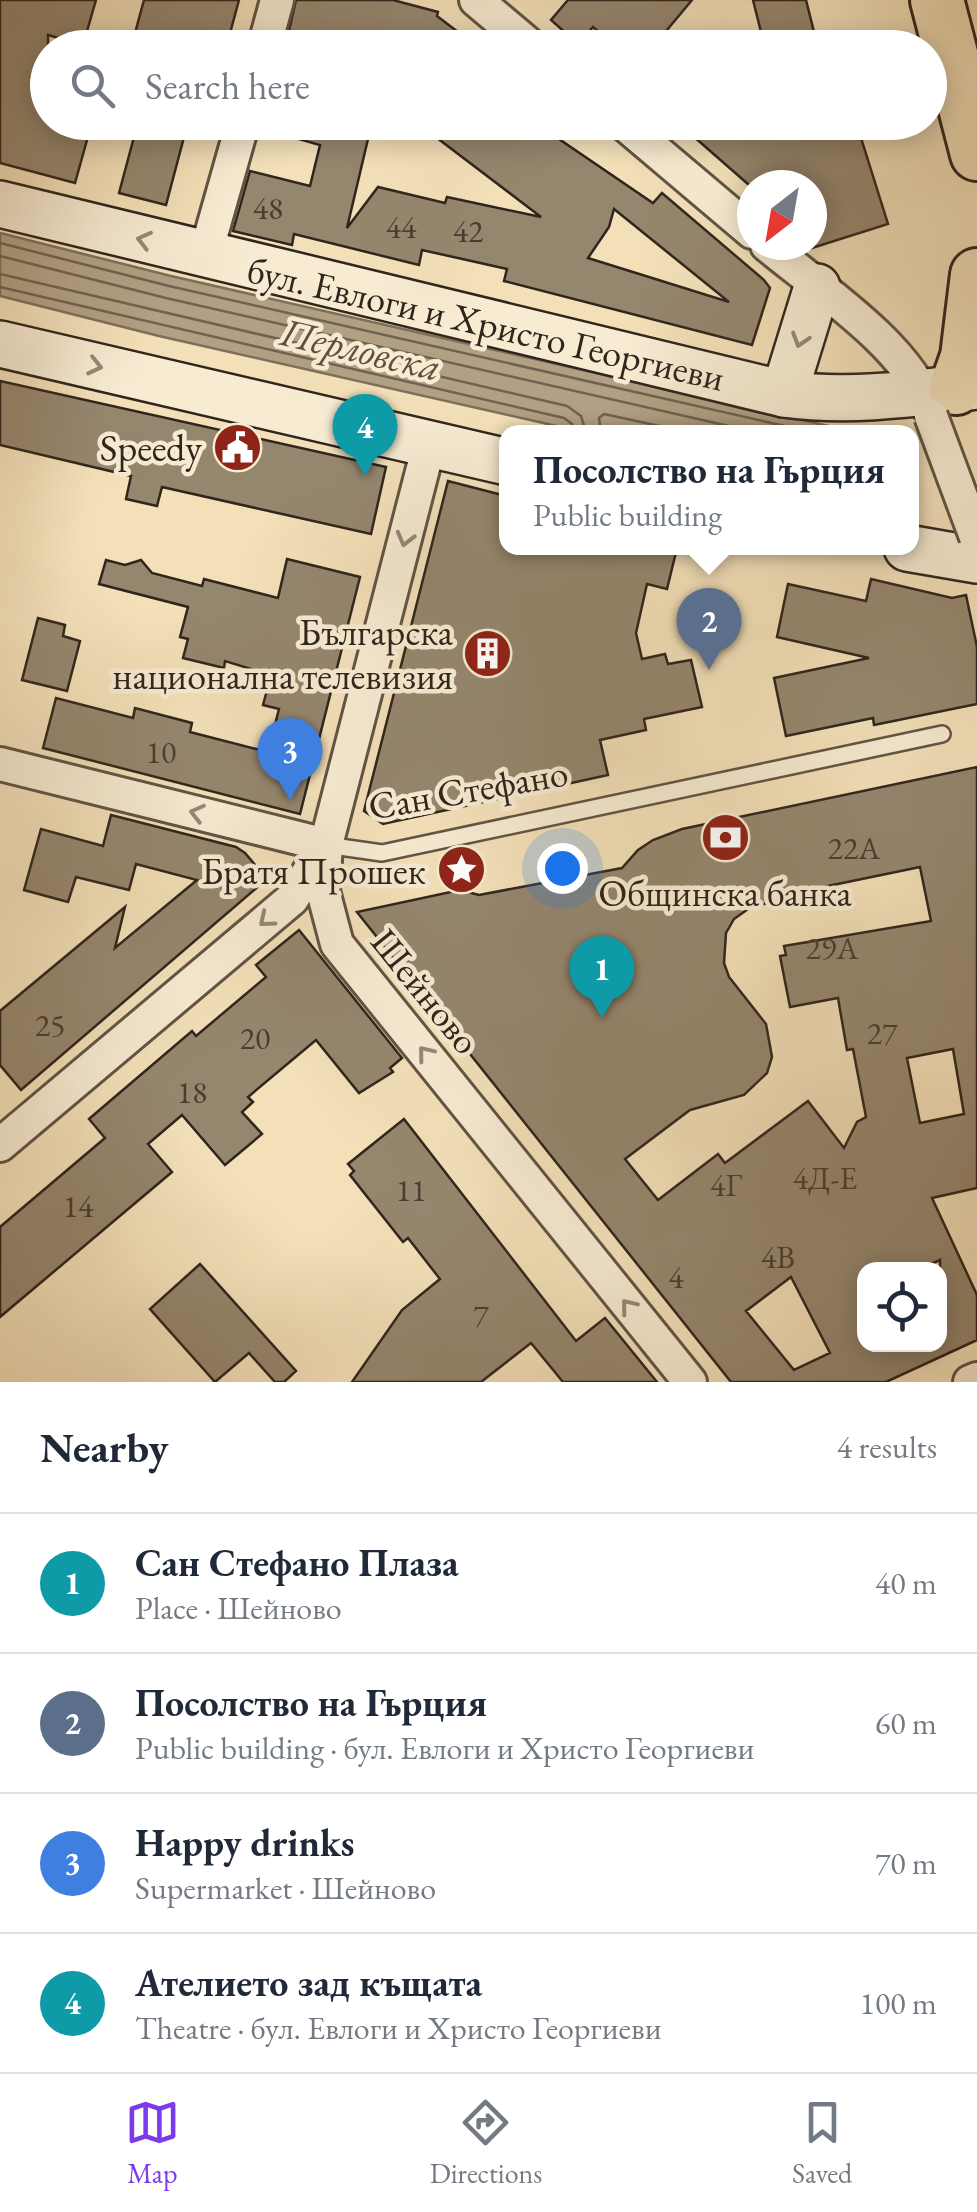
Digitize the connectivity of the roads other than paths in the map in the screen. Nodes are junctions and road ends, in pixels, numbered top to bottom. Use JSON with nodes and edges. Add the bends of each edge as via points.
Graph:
{"nodes":[{"id":1,"x":277,"y":0,"type":"edge"},
{"id":2,"x":476,"y":0,"type":"edge"},
{"id":3,"x":937,"y":0,"type":"edge"},
{"id":4,"x":269,"y":30,"type":"edge"},
{"id":5,"x":511,"y":30,"type":"edge"},
{"id":6,"x":945,"y":30,"type":"edge"},
{"id":7,"x":947,"y":38,"type":"edge"},
{"id":8,"x":237,"y":140,"type":"edge"},
{"id":9,"x":643,"y":140,"type":"edge"},
{"id":10,"x":977,"y":154,"type":"edge"},
{"id":11,"x":0,"y":204,"type":"edge"},
{"id":12,"x":737,"y":219,"type":"edge"},
{"id":13,"x":205,"y":256,"type":"junction"},
{"id":14,"x":785,"y":260,"type":"edge"},
{"id":15,"x":977,"y":276,"type":"edge"},
{"id":16,"x":817,"y":287,"type":"junction"},
{"id":17,"x":0,"y":344,"type":"edge"},
{"id":18,"x":784,"y":394,"type":"junction"},
{"id":19,"x":947,"y":396,"type":"edge"},
{"id":20,"x":429,"y":444,"type":"junction"},
{"id":21,"x":499,"y":460,"type":"edge"},
{"id":22,"x":976,"y":538,"type":"edge"},
{"id":23,"x":919,"y":550,"type":"edge"},
{"id":24,"x":977,"y":560,"type":"edge"},
{"id":25,"x":942,"y":734,"type":"dead end"},
{"id":26,"x":0,"y":764,"type":"edge"},
{"id":27,"x":326,"y":845,"type":"junction"},
{"id":28,"x":0,"y":1145,"type":"edge"},
{"id":29,"x":690,"y":1382,"type":"edge"}],
"edges":[{"from":1,"to":4,"type":"street"},
{"from":2,"to":5,"type":"street"},
{"from":3,"to":6,"type":"highway"},
{"from":7,"to":10,"type":"highway"},
{"from":8,"to":13,"type":"street"},
{"from":9,"to":12,"type":"street"},
{"from":13,"to":11,"type":"main road","name":"бул. Евлоги и Христо Георгиеви","one_way":true},
{"from":13,"to":18,"type":"main road","name":"бул. Евлоги и Христо Георгиеви"},
{"from":14,"to":16,"type":"street"},
{"from":15,"to":19,"type":"highway","via":[[967,357]]},
{"from":16,"to":18,"type":"main road","one_way":true},
{"from":16,"to":19,"type":"street"},
{"from":17,"to":20,"type":"main road","one_way":true},
{"from":18,"to":19,"type":"main road","name":"бул. Евлоги и Христо Георгиеви"},
{"from":19,"to":22,"type":"street","bridge":true},
{"from":20,"to":21,"type":"main road"},
{"from":20,"to":27,"type":"street","one_way":true},
{"from":23,"to":24,"type":"main road"},
{"from":25,"to":27,"type":"lane","name":"Сан Стефано","via":[[382,854]]},
{"from":27,"to":26,"type":"street","one_way":true},
{"from":27,"to":28,"type":"street","name":"Сан Стефано","one_way":true,"via":[[292,899]]},
{"from":29,"to":27,"type":"street","name":"Шейново","one_way":true,"via":[[337,944],[323,891]]}]}
